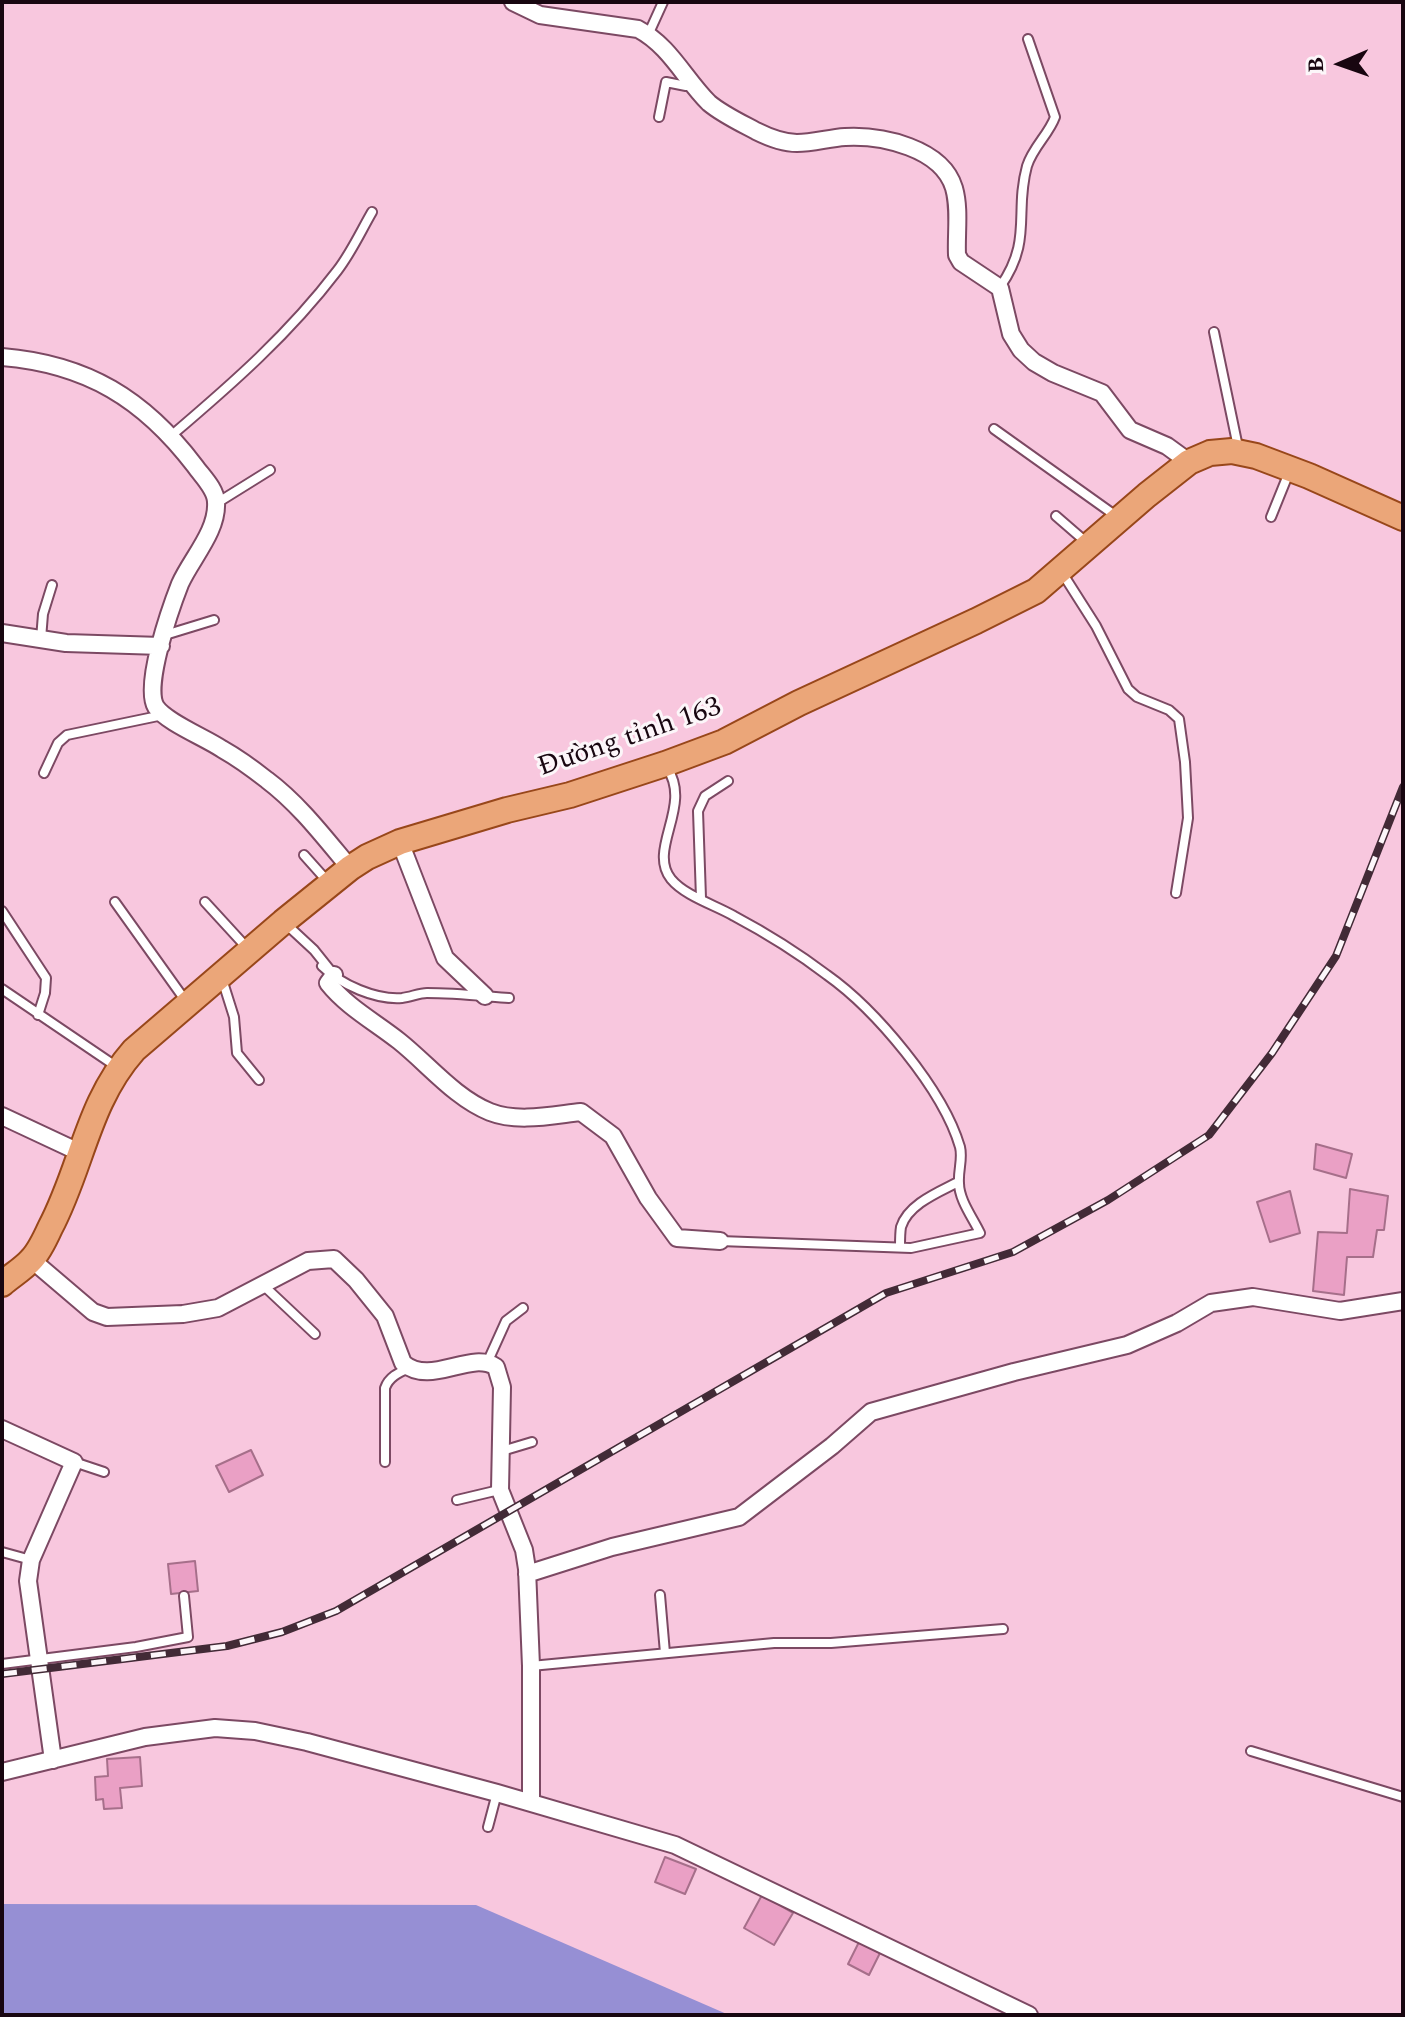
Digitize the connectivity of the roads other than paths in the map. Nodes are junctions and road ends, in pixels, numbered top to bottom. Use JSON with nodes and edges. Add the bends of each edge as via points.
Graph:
{"nodes":[{"id":1,"x":513,"y":2,"type":"edge"},
{"id":2,"x":663,"y":2,"type":"edge"},
{"id":3,"x":648,"y":35,"type":"junction"},
{"id":4,"x":1028,"y":39,"type":"dead end"},
{"id":5,"x":694,"y":83,"type":"junction"},
{"id":6,"x":659,"y":117,"type":"dead end"},
{"id":7,"x":372,"y":212,"type":"dead end"},
{"id":8,"x":1000,"y":288,"type":"junction"},
{"id":9,"x":1214,"y":332,"type":"dead end"},
{"id":10,"x":2,"y":357,"type":"edge"},
{"id":11,"x":994,"y":429,"type":"dead end"},
{"id":12,"x":172,"y":435,"type":"junction"},
{"id":13,"x":1239,"y":452,"type":"junction"},
{"id":14,"x":1189,"y":462,"type":"junction"},
{"id":15,"x":1291,"y":469,"type":"junction"},
{"id":16,"x":270,"y":470,"type":"dead end"},
{"id":17,"x":217,"y":503,"type":"junction"},
{"id":18,"x":1056,"y":516,"type":"dead end"},
{"id":19,"x":1271,"y":517,"type":"dead end"},
{"id":20,"x":1403,"y":518,"type":"edge"},
{"id":21,"x":1119,"y":519,"type":"junction"},
{"id":22,"x":1090,"y":545,"type":"junction"},
{"id":23,"x":1061,"y":570,"type":"junction"},
{"id":24,"x":52,"y":585,"type":"dead end"},
{"id":25,"x":214,"y":620,"type":"dead end"},
{"id":26,"x":2,"y":633,"type":"edge"},
{"id":27,"x":41,"y":640,"type":"junction"},
{"id":28,"x":163,"y":640,"type":"junction"},
{"id":29,"x":164,"y":714,"type":"junction"},
{"id":30,"x":665,"y":764,"type":"junction"},
{"id":31,"x":44,"y":773,"type":"dead end"},
{"id":32,"x":728,"y":781,"type":"dead end"},
{"id":33,"x":400,"y":842,"type":"junction"},
{"id":34,"x":304,"y":855,"type":"dead end"},
{"id":35,"x":350,"y":868,"type":"junction"},
{"id":36,"x":330,"y":884,"type":"junction"},
{"id":37,"x":1176,"y":893,"type":"dead end"},
{"id":38,"x":701,"y":898,"type":"junction"},
{"id":39,"x":115,"y":902,"type":"dead end"},
{"id":40,"x":205,"y":902,"type":"dead end"},
{"id":41,"x":2,"y":911,"type":"edge"},
{"id":42,"x":283,"y":922,"type":"junction"},
{"id":43,"x":249,"y":951,"type":"junction"},
{"id":44,"x":221,"y":975,"type":"junction"},
{"id":45,"x":334,"y":975,"type":"junction"},
{"id":46,"x":2,"y":989,"type":"edge"},
{"id":47,"x":485,"y":996,"type":"junction"},
{"id":48,"x":509,"y":998,"type":"dead end"},
{"id":49,"x":188,"y":1004,"type":"junction"},
{"id":50,"x":38,"y":1015,"type":"junction"},
{"id":51,"x":118,"y":1068,"type":"junction"},
{"id":52,"x":259,"y":1080,"type":"dead end"},
{"id":53,"x":2,"y":1116,"type":"edge"},
{"id":54,"x":81,"y":1153,"type":"junction"},
{"id":55,"x":958,"y":1182,"type":"junction"},
{"id":56,"x":720,"y":1241,"type":"joint"},
{"id":57,"x":900,"y":1247,"type":"junction"},
{"id":58,"x":32,"y":1260,"type":"junction"},
{"id":59,"x":2,"y":1284,"type":"edge"},
{"id":60,"x":263,"y":1285,"type":"junction"},
{"id":61,"x":1403,"y":1301,"type":"edge"},
{"id":62,"x":523,"y":1308,"type":"dead end"},
{"id":63,"x":315,"y":1334,"type":"dead end"},
{"id":64,"x":487,"y":1363,"type":"junction"},
{"id":65,"x":409,"y":1368,"type":"junction"},
{"id":66,"x":2,"y":1429,"type":"edge"},
{"id":67,"x":532,"y":1442,"type":"dead end"},
{"id":68,"x":501,"y":1451,"type":"junction"},
{"id":69,"x":74,"y":1462,"type":"junction"},
{"id":70,"x":385,"y":1462,"type":"dead end"},
{"id":71,"x":104,"y":1472,"type":"dead end"},
{"id":72,"x":500,"y":1490,"type":"junction"},
{"id":73,"x":457,"y":1500,"type":"dead end"},
{"id":74,"x":2,"y":1552,"type":"edge"},
{"id":75,"x":31,"y":1560,"type":"junction"},
{"id":76,"x":527,"y":1574,"type":"junction"},
{"id":77,"x":660,"y":1595,"type":"dead end"},
{"id":78,"x":184,"y":1596,"type":"dead end"},
{"id":79,"x":1003,"y":1629,"type":"dead end"},
{"id":80,"x":665,"y":1653,"type":"junction"},
{"id":81,"x":38,"y":1661,"type":"junction"},
{"id":82,"x":2,"y":1664,"type":"edge"},
{"id":83,"x":531,"y":1666,"type":"junction"},
{"id":84,"x":1251,"y":1751,"type":"dead end"},
{"id":85,"x":53,"y":1760,"type":"junction"},
{"id":86,"x":2,"y":1772,"type":"edge"},
{"id":87,"x":497,"y":1793,"type":"junction"},
{"id":88,"x":1403,"y":1797,"type":"edge"},
{"id":89,"x":531,"y":1802,"type":"junction"},
{"id":90,"x":488,"y":1827,"type":"dead end"},
{"id":91,"x":1029,"y":2015,"type":"edge"}],
"edges":[{"from":1,"to":3,"type":"street","via":[[540,15],[638,29]]},
{"from":2,"to":3,"type":"lane"},
{"from":3,"to":5,"type":"street"},
{"from":4,"to":8,"type":"lane","via":[[1055,117],[1027,166],[1017,258]]},
{"from":5,"to":6,"type":"lane","via":[[666,82]]},
{"from":5,"to":8,"type":"street","via":[[712,106],[786,142],[888,140],[941,166],[950,176],[958,206],[957,255]]},
{"from":7,"to":12,"type":"lane","via":[[339,268],[283,336]]},
{"from":8,"to":14,"type":"street","via":[[1011,334],[1034,362],[1102,393],[1130,430]]},
{"from":9,"to":13,"type":"lane"},
{"from":10,"to":12,"type":"street","via":[[96,379]]},
{"from":11,"to":21,"type":"lane"},
{"from":12,"to":17,"type":"street"},
{"from":13,"to":14,"type":"main road","name":"Đường tỉnh 163","via":[[1210,453]]},
{"from":13,"to":15,"type":"main road","name":"Đường tỉnh 163"},
{"from":14,"to":21,"type":"main road","name":"Đường tỉnh 163"},
{"from":15,"to":19,"type":"lane"},
{"from":15,"to":20,"type":"main road","name":"Đường tỉnh 163"},
{"from":16,"to":17,"type":"lane"},
{"from":17,"to":28,"type":"street","via":[[180,585]]},
{"from":18,"to":22,"type":"lane"},
{"from":21,"to":22,"type":"main road","name":"Đường tỉnh 163"},
{"from":22,"to":23,"type":"main road","name":"Đường tỉnh 163"},
{"from":23,"to":30,"type":"main road","name":"Đường tỉnh 163","via":[[1036,591],[976,621],[724,742]]},
{"from":23,"to":37,"type":"lane","via":[[1128,689],[1179,719],[1188,818]]},
{"from":24,"to":27,"type":"lane"},
{"from":25,"to":28,"type":"lane"},
{"from":26,"to":27,"type":"street"},
{"from":27,"to":28,"type":"street"},
{"from":28,"to":29,"type":"street","via":[[152,692],[155,706]]},
{"from":29,"to":31,"type":"lane","via":[[67,735]]},
{"from":29,"to":35,"type":"street","via":[[267,779]]},
{"from":30,"to":33,"type":"main road","name":"Đường tỉnh 163"},
{"from":30,"to":38,"type":"lane","via":[[675,783],[676,804],[665,869],[672,880]]},
{"from":32,"to":38,"type":"lane","via":[[705,796],[698,811]]},
{"from":33,"to":35,"type":"main road","name":"Đường tỉnh 163"},
{"from":33,"to":47,"type":"street","via":[[445,958]]},
{"from":34,"to":36,"type":"lane"},
{"from":35,"to":36,"type":"main road","name":"Đường tỉnh 163"},
{"from":36,"to":42,"type":"main road","name":"Đường tỉnh 163"},
{"from":38,"to":55,"type":"lane","via":[[830,977],[884,1027],[943,1109],[961,1150]]},
{"from":39,"to":49,"type":"lane"},
{"from":40,"to":43,"type":"lane"},
{"from":41,"to":50,"type":"lane","via":[[46,978]]},
{"from":42,"to":43,"type":"main road","name":"Đường tỉnh 163"},
{"from":42,"to":45,"type":"lane"},
{"from":43,"to":44,"type":"main road","name":"Đường tỉnh 163"},
{"from":44,"to":49,"type":"main road","name":"Đường tỉnh 163"},
{"from":44,"to":52,"type":"lane","via":[[234,1017],[237,1053]]},
{"from":45,"to":47,"type":"lane","via":[[374,994],[401,998],[424,993]]},
{"from":45,"to":56,"type":"street","via":[[328,983],[339,997],[468,1100],[493,1113],[536,1117],[581,1112],[613,1136],[677,1238]]},
{"from":46,"to":50,"type":"lane"},
{"from":47,"to":48,"type":"lane"},
{"from":49,"to":51,"type":"main road","name":"Đường tỉnh 163"},
{"from":50,"to":51,"type":"lane"},
{"from":51,"to":54,"type":"main road","name":"Đường tỉnh 163","via":[[98,1103]]},
{"from":53,"to":54,"type":"street"},
{"from":54,"to":58,"type":"main road","name":"Đường tỉnh 163","via":[[64,1202]]},
{"from":55,"to":57,"type":"lane","via":[[909,1214],[901,1226]]},
{"from":55,"to":57,"type":"lane","via":[[980,1233]]},
{"from":56,"to":57,"type":"lane"},
{"from":58,"to":59,"type":"main road","name":"Đường tỉnh 163"},
{"from":58,"to":60,"type":"street","via":[[93,1312],[107,1317],[218,1308]]},
{"from":60,"to":63,"type":"lane"},
{"from":60,"to":65,"type":"street","via":[[308,1261],[334,1259],[385,1316]]},
{"from":61,"to":76,"type":"street","via":[[1340,1311],[1253,1297],[1211,1303],[1127,1345],[871,1412],[739,1517],[612,1547]]},
{"from":62,"to":64,"type":"lane","via":[[506,1321]]},
{"from":64,"to":65,"type":"street","via":[[435,1371]]},
{"from":64,"to":68,"type":"street","via":[[496,1367],[502,1387]]},
{"from":65,"to":70,"type":"lane","via":[[393,1376],[385,1388]]},
{"from":66,"to":69,"type":"street"},
{"from":67,"to":68,"type":"lane"},
{"from":68,"to":72,"type":"street"},
{"from":69,"to":71,"type":"lane"},
{"from":69,"to":75,"type":"street"},
{"from":72,"to":73,"type":"lane"},
{"from":72,"to":76,"type":"street","via":[[524,1550]]},
{"from":74,"to":75,"type":"lane"},
{"from":75,"to":81,"type":"street","via":[[28,1581]]},
{"from":76,"to":83,"type":"street"},
{"from":77,"to":80,"type":"lane"},
{"from":78,"to":81,"type":"lane","via":[[188,1637]]},
{"from":79,"to":80,"type":"lane"},
{"from":80,"to":83,"type":"lane"},
{"from":81,"to":82,"type":"lane"},
{"from":81,"to":85,"type":"street"},
{"from":83,"to":89,"type":"street"},
{"from":84,"to":88,"type":"lane"},
{"from":85,"to":86,"type":"street"},
{"from":85,"to":87,"type":"street","via":[[145,1737],[215,1728],[255,1731]]},
{"from":87,"to":89,"type":"street"},
{"from":87,"to":90,"type":"lane"},
{"from":89,"to":91,"type":"street","via":[[675,1845]]}]}
